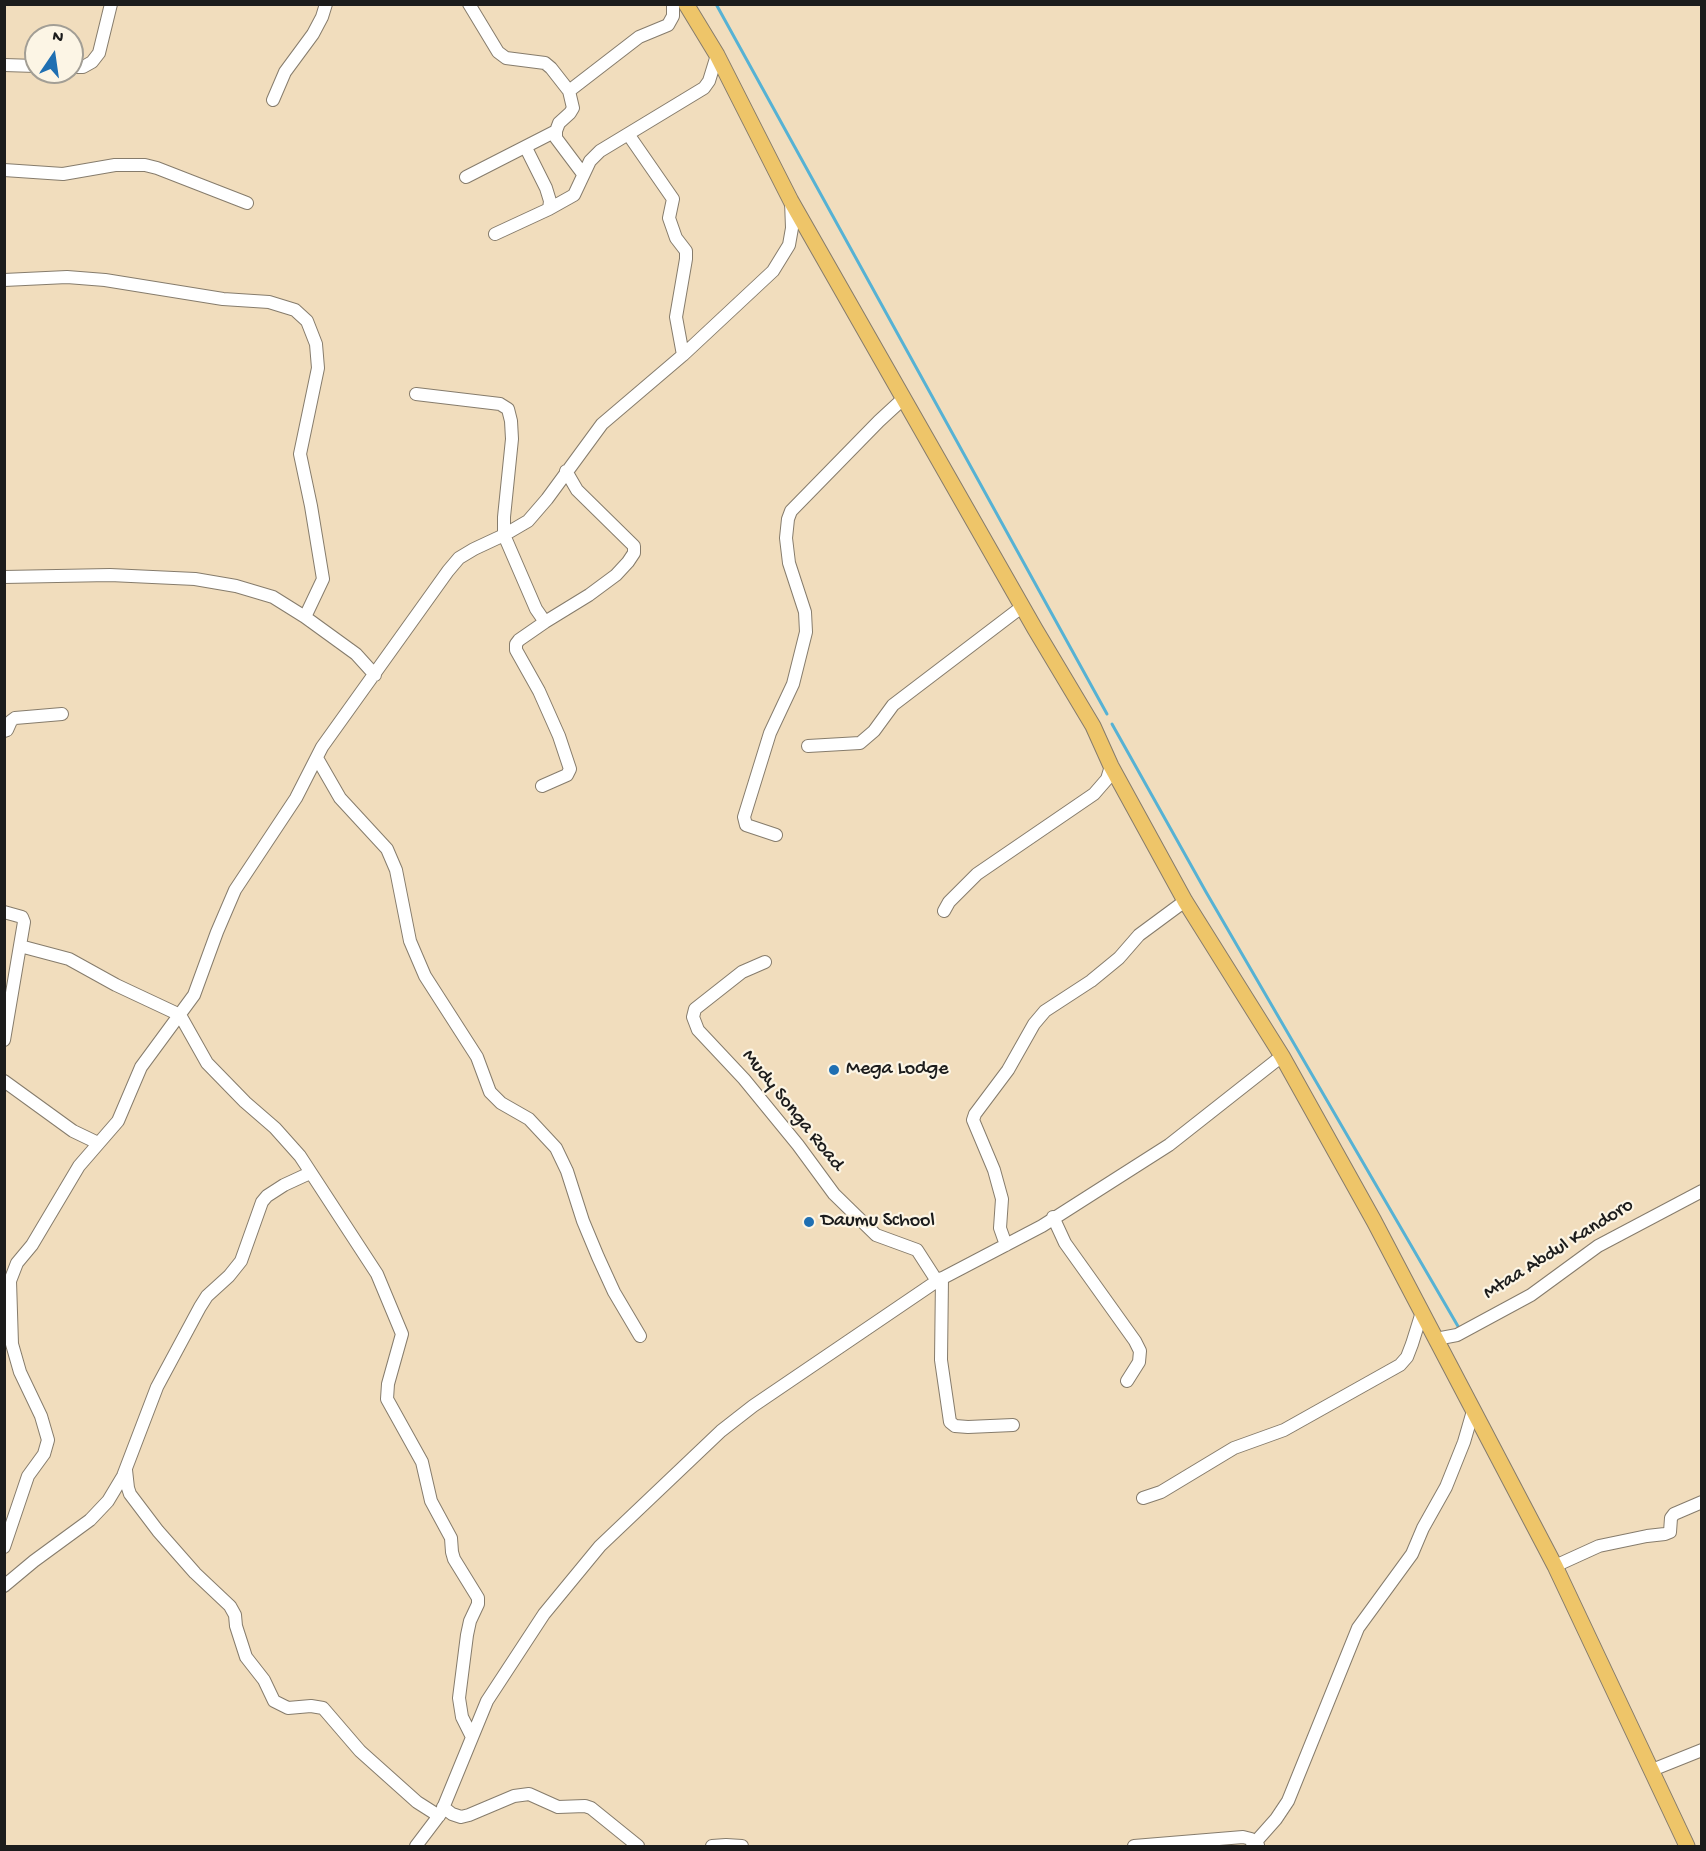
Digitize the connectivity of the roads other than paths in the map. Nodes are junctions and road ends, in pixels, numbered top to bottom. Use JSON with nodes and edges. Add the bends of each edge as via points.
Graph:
{"nodes":[{"id":1,"x":111,"y":4,"type":"edge"},
{"id":2,"x":326,"y":4,"type":"edge"},
{"id":3,"x":469,"y":4,"type":"edge"},
{"id":4,"x":673,"y":4,"type":"edge"},
{"id":5,"x":686,"y":4,"type":"edge"},
{"id":6,"x":717,"y":55,"type":"junction"},
{"id":7,"x":4,"y":65,"type":"edge"},
{"id":8,"x":24,"y":66,"type":"edge"},
{"id":9,"x":84,"y":66,"type":"edge"},
{"id":10,"x":569,"y":91,"type":"junction"},
{"id":11,"x":273,"y":100,"type":"dead end"},
{"id":12,"x":556,"y":131,"type":"junction"},
{"id":13,"x":628,"y":134,"type":"junction"},
{"id":14,"x":526,"y":148,"type":"junction"},
{"id":15,"x":4,"y":170,"type":"edge"},
{"id":16,"x":583,"y":174,"type":"junction"},
{"id":17,"x":466,"y":177,"type":"dead end"},
{"id":18,"x":791,"y":201,"type":"junction"},
{"id":19,"x":247,"y":203,"type":"dead end"},
{"id":20,"x":549,"y":209,"type":"junction"},
{"id":21,"x":495,"y":234,"type":"dead end"},
{"id":22,"x":4,"y":280,"type":"edge"},
{"id":23,"x":683,"y":355,"type":"junction"},
{"id":24,"x":416,"y":394,"type":"dead end"},
{"id":25,"x":904,"y":398,"type":"junction"},
{"id":26,"x":566,"y":471,"type":"junction"},
{"id":27,"x":504,"y":535,"type":"junction"},
{"id":28,"x":4,"y":577,"type":"edge"},
{"id":29,"x":1023,"y":606,"type":"junction"},
{"id":30,"x":305,"y":617,"type":"junction"},
{"id":31,"x":545,"y":621,"type":"junction"},
{"id":32,"x":356,"y":654,"type":"junction"},
{"id":33,"x":384,"y":660,"type":"junction"},
{"id":34,"x":375,"y":675,"type":"junction"},
{"id":35,"x":62,"y":714,"type":"dead end"},
{"id":36,"x":4,"y":731,"type":"edge"},
{"id":37,"x":808,"y":746,"type":"dead end"},
{"id":38,"x":316,"y":758,"type":"junction"},
{"id":39,"x":1111,"y":766,"type":"junction"},
{"id":40,"x":542,"y":786,"type":"dead end"},
{"id":41,"x":776,"y":835,"type":"dead end"},
{"id":42,"x":1185,"y":901,"type":"junction"},
{"id":43,"x":944,"y":911,"type":"dead end"},
{"id":44,"x":4,"y":912,"type":"edge"},
{"id":45,"x":20,"y":946,"type":"junction"},
{"id":46,"x":765,"y":962,"type":"dead end"},
{"id":47,"x":180,"y":1015,"type":"junction"},
{"id":48,"x":4,"y":1040,"type":"edge"},
{"id":49,"x":1282,"y":1056,"type":"junction"},
{"id":50,"x":4,"y":1081,"type":"edge"},
{"id":51,"x":98,"y":1143,"type":"junction"},
{"id":52,"x":310,"y":1173,"type":"junction"},
{"id":53,"x":1701,"y":1191,"type":"edge"},
{"id":54,"x":1053,"y":1217,"type":"junction"},
{"id":55,"x":1006,"y":1245,"type":"junction"},
{"id":56,"x":939,"y":1280,"type":"junction"},
{"id":57,"x":1422,"y":1311,"type":"junction"},
{"id":58,"x":640,"y":1336,"type":"dead end"},
{"id":59,"x":1436,"y":1339,"type":"junction"},
{"id":60,"x":1127,"y":1382,"type":"dead end"},
{"id":61,"x":1473,"y":1411,"type":"junction"},
{"id":62,"x":1013,"y":1425,"type":"dead end"},
{"id":63,"x":126,"y":1466,"type":"junction"},
{"id":64,"x":1143,"y":1498,"type":"dead end"},
{"id":65,"x":1701,"y":1502,"type":"edge"},
{"id":66,"x":4,"y":1547,"type":"edge"},
{"id":67,"x":1555,"y":1566,"type":"junction"},
{"id":68,"x":4,"y":1586,"type":"edge"},
{"id":69,"x":472,"y":1737,"type":"junction"},
{"id":70,"x":1701,"y":1750,"type":"edge"},
{"id":71,"x":1652,"y":1770,"type":"junction"},
{"id":72,"x":441,"y":1812,"type":"junction"},
{"id":73,"x":1255,"y":1845,"type":"edge"},
{"id":74,"x":416,"y":1846,"type":"edge"},
{"id":75,"x":638,"y":1846,"type":"edge"},
{"id":76,"x":712,"y":1846,"type":"edge"},
{"id":77,"x":742,"y":1846,"type":"edge"},
{"id":78,"x":1134,"y":1846,"type":"edge"},
{"id":79,"x":1687,"y":1846,"type":"edge"}],
"edges":[{"from":1,"to":9,"type":"street","via":[[99,53]]},
{"from":2,"to":11,"type":"street","via":[[313,34],[285,72]]},
{"from":3,"to":10,"type":"street","via":[[498,52],[506,58],[545,63]]},
{"from":4,"to":10,"type":"street","via":[[668,25],[639,37]]},
{"from":5,"to":6,"type":"main road"},
{"from":6,"to":13,"type":"street","via":[[704,88]]},
{"from":6,"to":18,"type":"main road"},
{"from":7,"to":8,"type":"street"},
{"from":10,"to":12,"type":"street","via":[[573,108]]},
{"from":12,"to":14,"type":"street"},
{"from":12,"to":16,"type":"street","via":[[556,138]]},
{"from":13,"to":16,"type":"street","via":[[600,151]]},
{"from":13,"to":23,"type":"street","via":[[673,199],[669,218],[675,238],[686,251],[676,317]]},
{"from":14,"to":17,"type":"street"},
{"from":14,"to":20,"type":"street","via":[[546,188]]},
{"from":15,"to":19,"type":"street","via":[[63,174],[115,165],[145,165]]},
{"from":16,"to":20,"type":"street","via":[[574,195]]},
{"from":18,"to":23,"type":"street","via":[[789,245],[773,271]]},
{"from":18,"to":25,"type":"main road"},
{"from":20,"to":21,"type":"street"},
{"from":22,"to":30,"type":"street","via":[[105,280],[223,299],[269,302],[295,310],[306,321],[316,344],[318,368],[300,454],[323,579]]},
{"from":23,"to":26,"type":"street","via":[[602,423]]},
{"from":24,"to":27,"type":"street","via":[[500,404],[508,409],[512,439]]},
{"from":25,"to":29,"type":"main road"},
{"from":25,"to":41,"type":"street","via":[[788,519],[789,563],[805,612],[806,632],[793,684],[770,733],[744,817],[746,825]]},
{"from":26,"to":27,"type":"street","via":[[538,511]]},
{"from":26,"to":31,"type":"street","via":[[578,490],[634,546],[634,553],[616,575]]},
{"from":27,"to":31,"type":"street"},
{"from":27,"to":33,"type":"street","via":[[459,558]]},
{"from":28,"to":30,"type":"street","via":[[110,574],[195,579],[273,597]]},
{"from":29,"to":37,"type":"street","via":[[893,705],[860,743]]},
{"from":29,"to":39,"type":"main road","via":[[1093,726]]},
{"from":30,"to":32,"type":"street"},
{"from":31,"to":40,"type":"street","via":[[516,644],[570,769],[567,775]]},
{"from":32,"to":33,"type":"street"},
{"from":32,"to":34,"type":"street"},
{"from":33,"to":34,"type":"street"},
{"from":34,"to":38,"type":"street"},
{"from":35,"to":36,"type":"street","via":[[15,718]]},
{"from":38,"to":47,"type":"street","via":[[296,798],[235,890],[194,995]]},
{"from":38,"to":58,"type":"street","via":[[340,798],[387,849],[396,870],[410,941],[425,976],[477,1057],[490,1092],[529,1119],[556,1148],[598,1257]]},
{"from":39,"to":42,"type":"main road"},
{"from":39,"to":43,"type":"street","via":[[1107,779],[1094,794],[977,874]]},
{"from":42,"to":49,"type":"main road"},
{"from":42,"to":55,"type":"street","via":[[1139,935],[1091,981],[1045,1011],[975,1114],[973,1120],[1002,1199],[1000,1228]]},
{"from":44,"to":45,"type":"street","via":[[22,917]]},
{"from":45,"to":47,"type":"street","via":[[69,959]]},
{"from":45,"to":48,"type":"street"},
{"from":46,"to":56,"type":"street","name":"Mudy Songa Road","via":[[742,972],[695,1009],[693,1017],[698,1030],[798,1144],[834,1194],[876,1235],[917,1250]]},
{"from":47,"to":51,"type":"street","via":[[141,1067],[118,1121]]},
{"from":47,"to":52,"type":"street","via":[[207,1063],[291,1144]]},
{"from":49,"to":54,"type":"street","via":[[1169,1145]]},
{"from":49,"to":57,"type":"main road"},
{"from":50,"to":51,"type":"street","via":[[73,1131]]},
{"from":51,"to":66,"type":"street","via":[[17,1263],[10,1281],[12,1344],[48,1440],[44,1454],[28,1476]]},
{"from":52,"to":63,"type":"street","via":[[284,1185],[262,1202],[241,1261],[200,1307],[157,1388]]},
{"from":52,"to":69,"type":"street","via":[[377,1274],[402,1334],[387,1400],[422,1462],[431,1502],[452,1538],[454,1559],[478,1598],[467,1635],[459,1698],[462,1717]]},
{"from":53,"to":59,"type":"street","name":"Mtaa Abdul Kandoro","via":[[1598,1246],[1531,1295],[1458,1335]]},
{"from":54,"to":55,"type":"street"},
{"from":54,"to":60,"type":"street","via":[[1065,1243],[1140,1351],[1139,1362]]},
{"from":55,"to":56,"type":"street"},
{"from":56,"to":62,"type":"street","via":[[941,1360],[950,1422],[968,1427]]},
{"from":56,"to":69,"type":"street","via":[[736,1419],[600,1546],[544,1614],[487,1701]]},
{"from":57,"to":59,"type":"main road"},
{"from":57,"to":64,"type":"street","via":[[1410,1351],[1400,1365],[1284,1430],[1234,1448],[1161,1492]]},
{"from":59,"to":61,"type":"main road"},
{"from":61,"to":67,"type":"main road"},
{"from":61,"to":73,"type":"street","via":[[1446,1487],[1412,1554],[1358,1628],[1288,1801]]},
{"from":63,"to":68,"type":"street","via":[[108,1501],[90,1520]]},
{"from":63,"to":72,"type":"street","via":[[130,1494],[180,1556],[230,1606],[246,1657],[274,1701],[288,1708],[323,1708],[368,1758],[417,1802]]},
{"from":65,"to":67,"type":"street","via":[[1674,1514],[1670,1532],[1599,1546]]},
{"from":67,"to":71,"type":"main road"},
{"from":69,"to":72,"type":"street"},
{"from":70,"to":71,"type":"street"},
{"from":71,"to":79,"type":"main road"},
{"from":72,"to":74,"type":"street"},
{"from":72,"to":75,"type":"street","via":[[461,1817],[529,1794],[558,1807],[591,1808]]},
{"from":73,"to":78,"type":"street","via":[[1247,1838],[1221,1838]]},
{"from":76,"to":77,"type":"street"}]}
